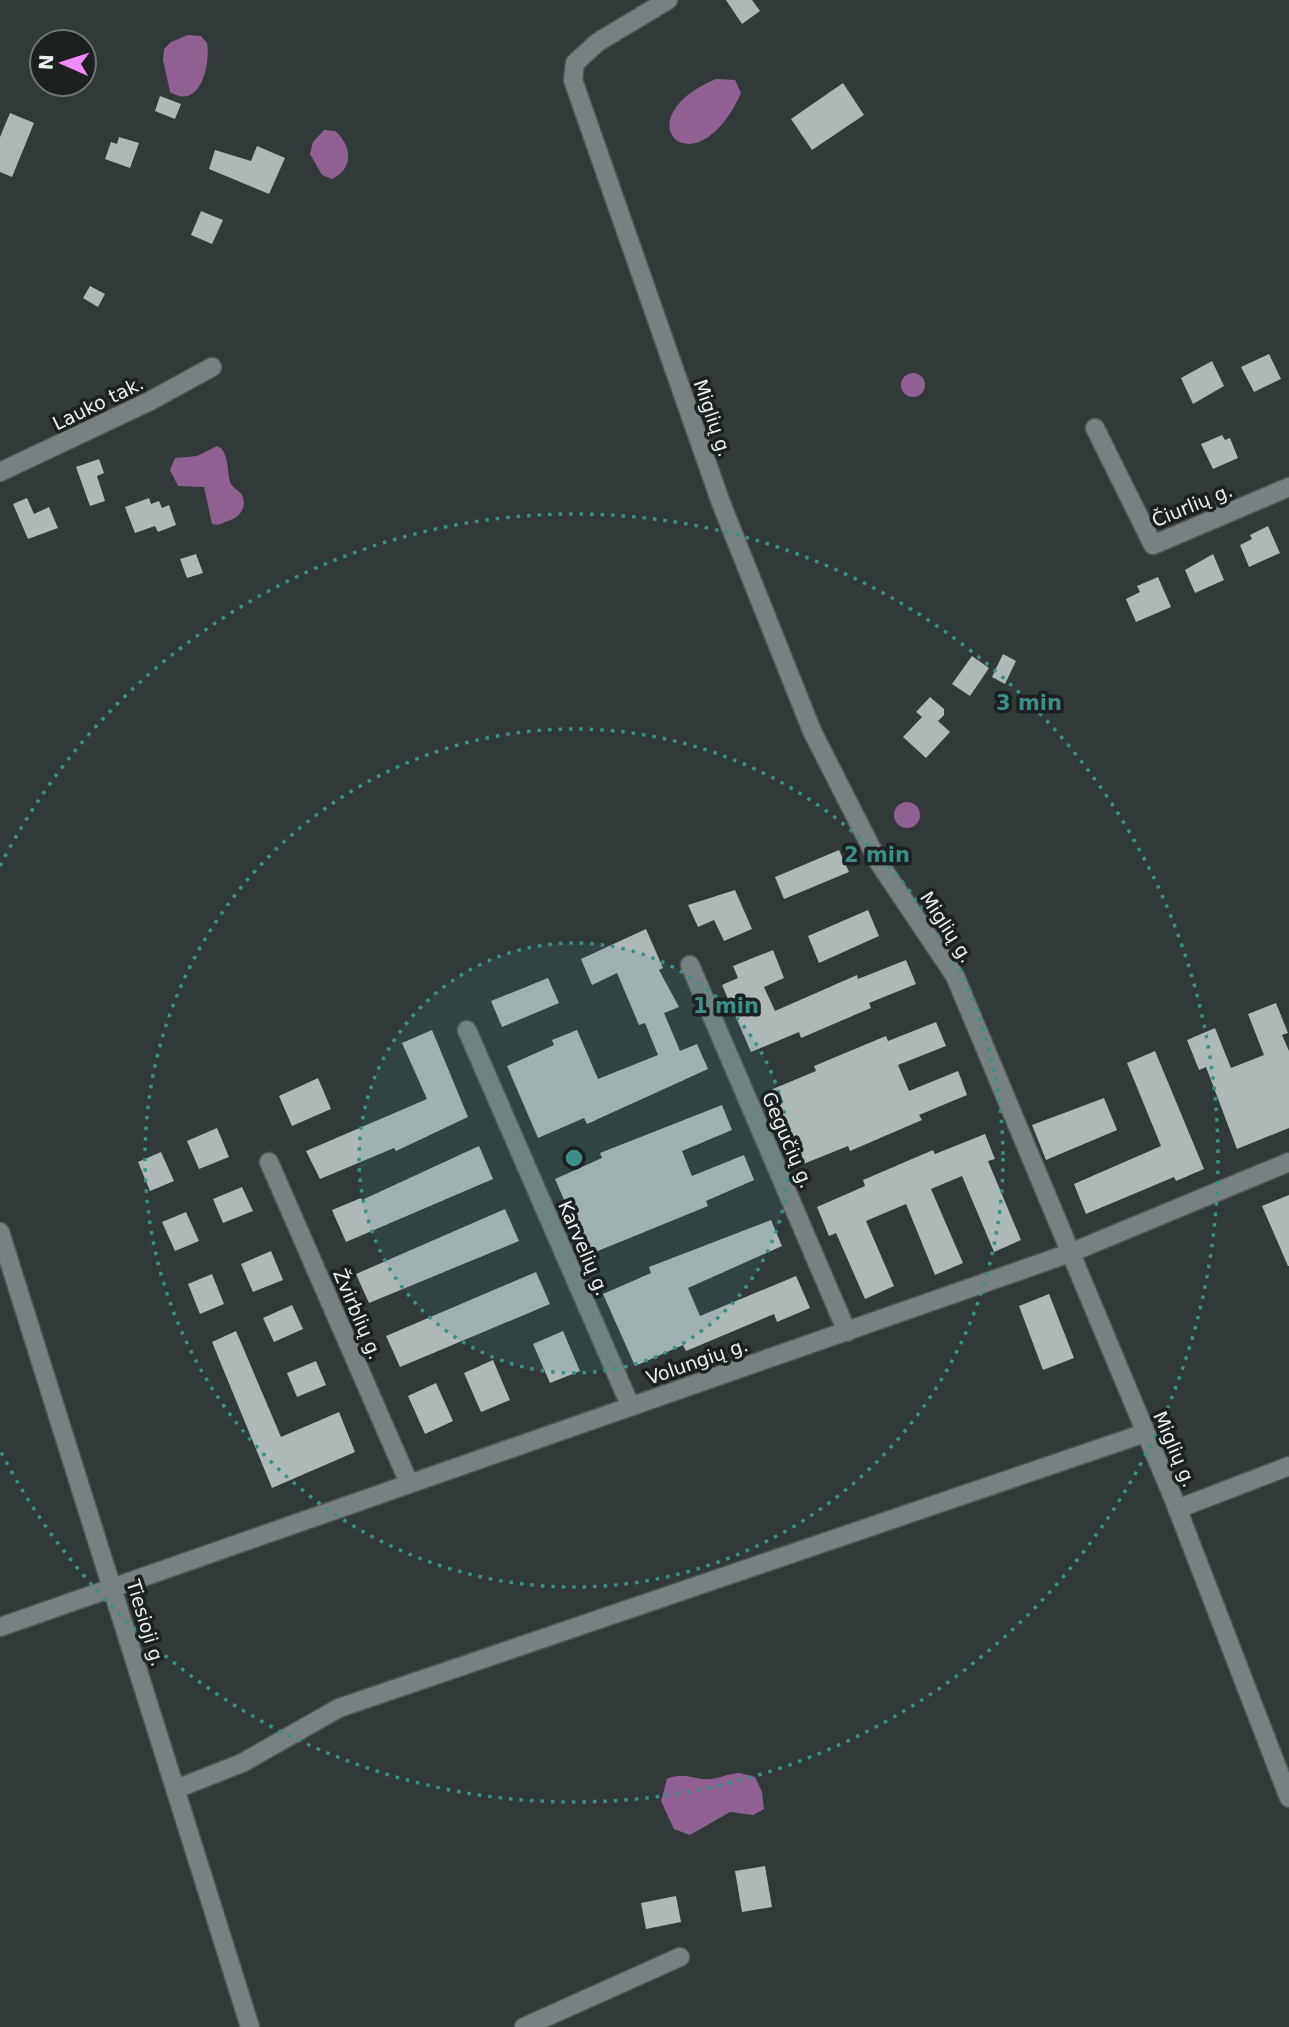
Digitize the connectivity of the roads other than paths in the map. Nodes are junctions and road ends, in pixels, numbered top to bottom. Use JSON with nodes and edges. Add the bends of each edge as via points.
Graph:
{"nodes":[{"id":1,"x":668,"y":0,"type":"edge"},
{"id":2,"x":212,"y":367,"type":"dead end"},
{"id":3,"x":1095,"y":428,"type":"dead end"},
{"id":4,"x":0,"y":472,"type":"edge"},
{"id":5,"x":1289,"y":487,"type":"edge"},
{"id":6,"x":690,"y":965,"type":"dead end"},
{"id":7,"x":467,"y":1030,"type":"dead end"},
{"id":8,"x":269,"y":1162,"type":"dead end"},
{"id":9,"x":1289,"y":1162,"type":"edge"},
{"id":10,"x":0,"y":1232,"type":"edge"},
{"id":11,"x":1070,"y":1253,"type":"junction"},
{"id":12,"x":847,"y":1332,"type":"junction"},
{"id":13,"x":629,"y":1405,"type":"junction"},
{"id":14,"x":1144,"y":1433,"type":"junction"},
{"id":15,"x":1289,"y":1466,"type":"edge"},
{"id":16,"x":409,"y":1483,"type":"junction"},
{"id":17,"x":1177,"y":1509,"type":"junction"},
{"id":18,"x":113,"y":1586,"type":"junction"},
{"id":19,"x":0,"y":1626,"type":"edge"},
{"id":20,"x":176,"y":1789,"type":"junction"},
{"id":21,"x":1289,"y":1798,"type":"edge"},
{"id":22,"x":680,"y":1957,"type":"dead end"},
{"id":23,"x":250,"y":2027,"type":"edge"},
{"id":24,"x":524,"y":2027,"type":"edge"}],
"edges":[{"from":1,"to":11,"type":"street","name":"Miglių g.","via":[[575,62],[573,80],[720,503],[812,732],[879,863],[955,976]]},
{"from":2,"to":4,"type":"street","name":"Lauko tak."},
{"from":3,"to":5,"type":"street","name":"Čiurlių g.","via":[[1153,545]]},
{"from":6,"to":12,"type":"street","name":"Gegučių g."},
{"from":7,"to":13,"type":"street","name":"Karvelių g."},
{"from":8,"to":16,"type":"street","name":"Žvirblių g."},
{"from":9,"to":11,"type":"street","name":"Volungių g."},
{"from":10,"to":18,"type":"street","name":"Tiesioji g."},
{"from":11,"to":12,"type":"street","name":"Volungių g."},
{"from":11,"to":14,"type":"street","name":"Miglių g."},
{"from":12,"to":13,"type":"street","name":"Volungių g."},
{"from":13,"to":16,"type":"street","name":"Volungių g."},
{"from":14,"to":17,"type":"street","name":"Miglių g."},
{"from":14,"to":20,"type":"street","via":[[339,1708],[242,1763]]},
{"from":15,"to":17,"type":"street"},
{"from":16,"to":18,"type":"street","name":"Volungių g."},
{"from":17,"to":21,"type":"street","name":"Miglių g."},
{"from":18,"to":19,"type":"street","name":"Volungių g."},
{"from":18,"to":20,"type":"street","name":"Tiesioji g."},
{"from":20,"to":23,"type":"street","name":"Tiesioji g."},
{"from":22,"to":24,"type":"street"}]}
